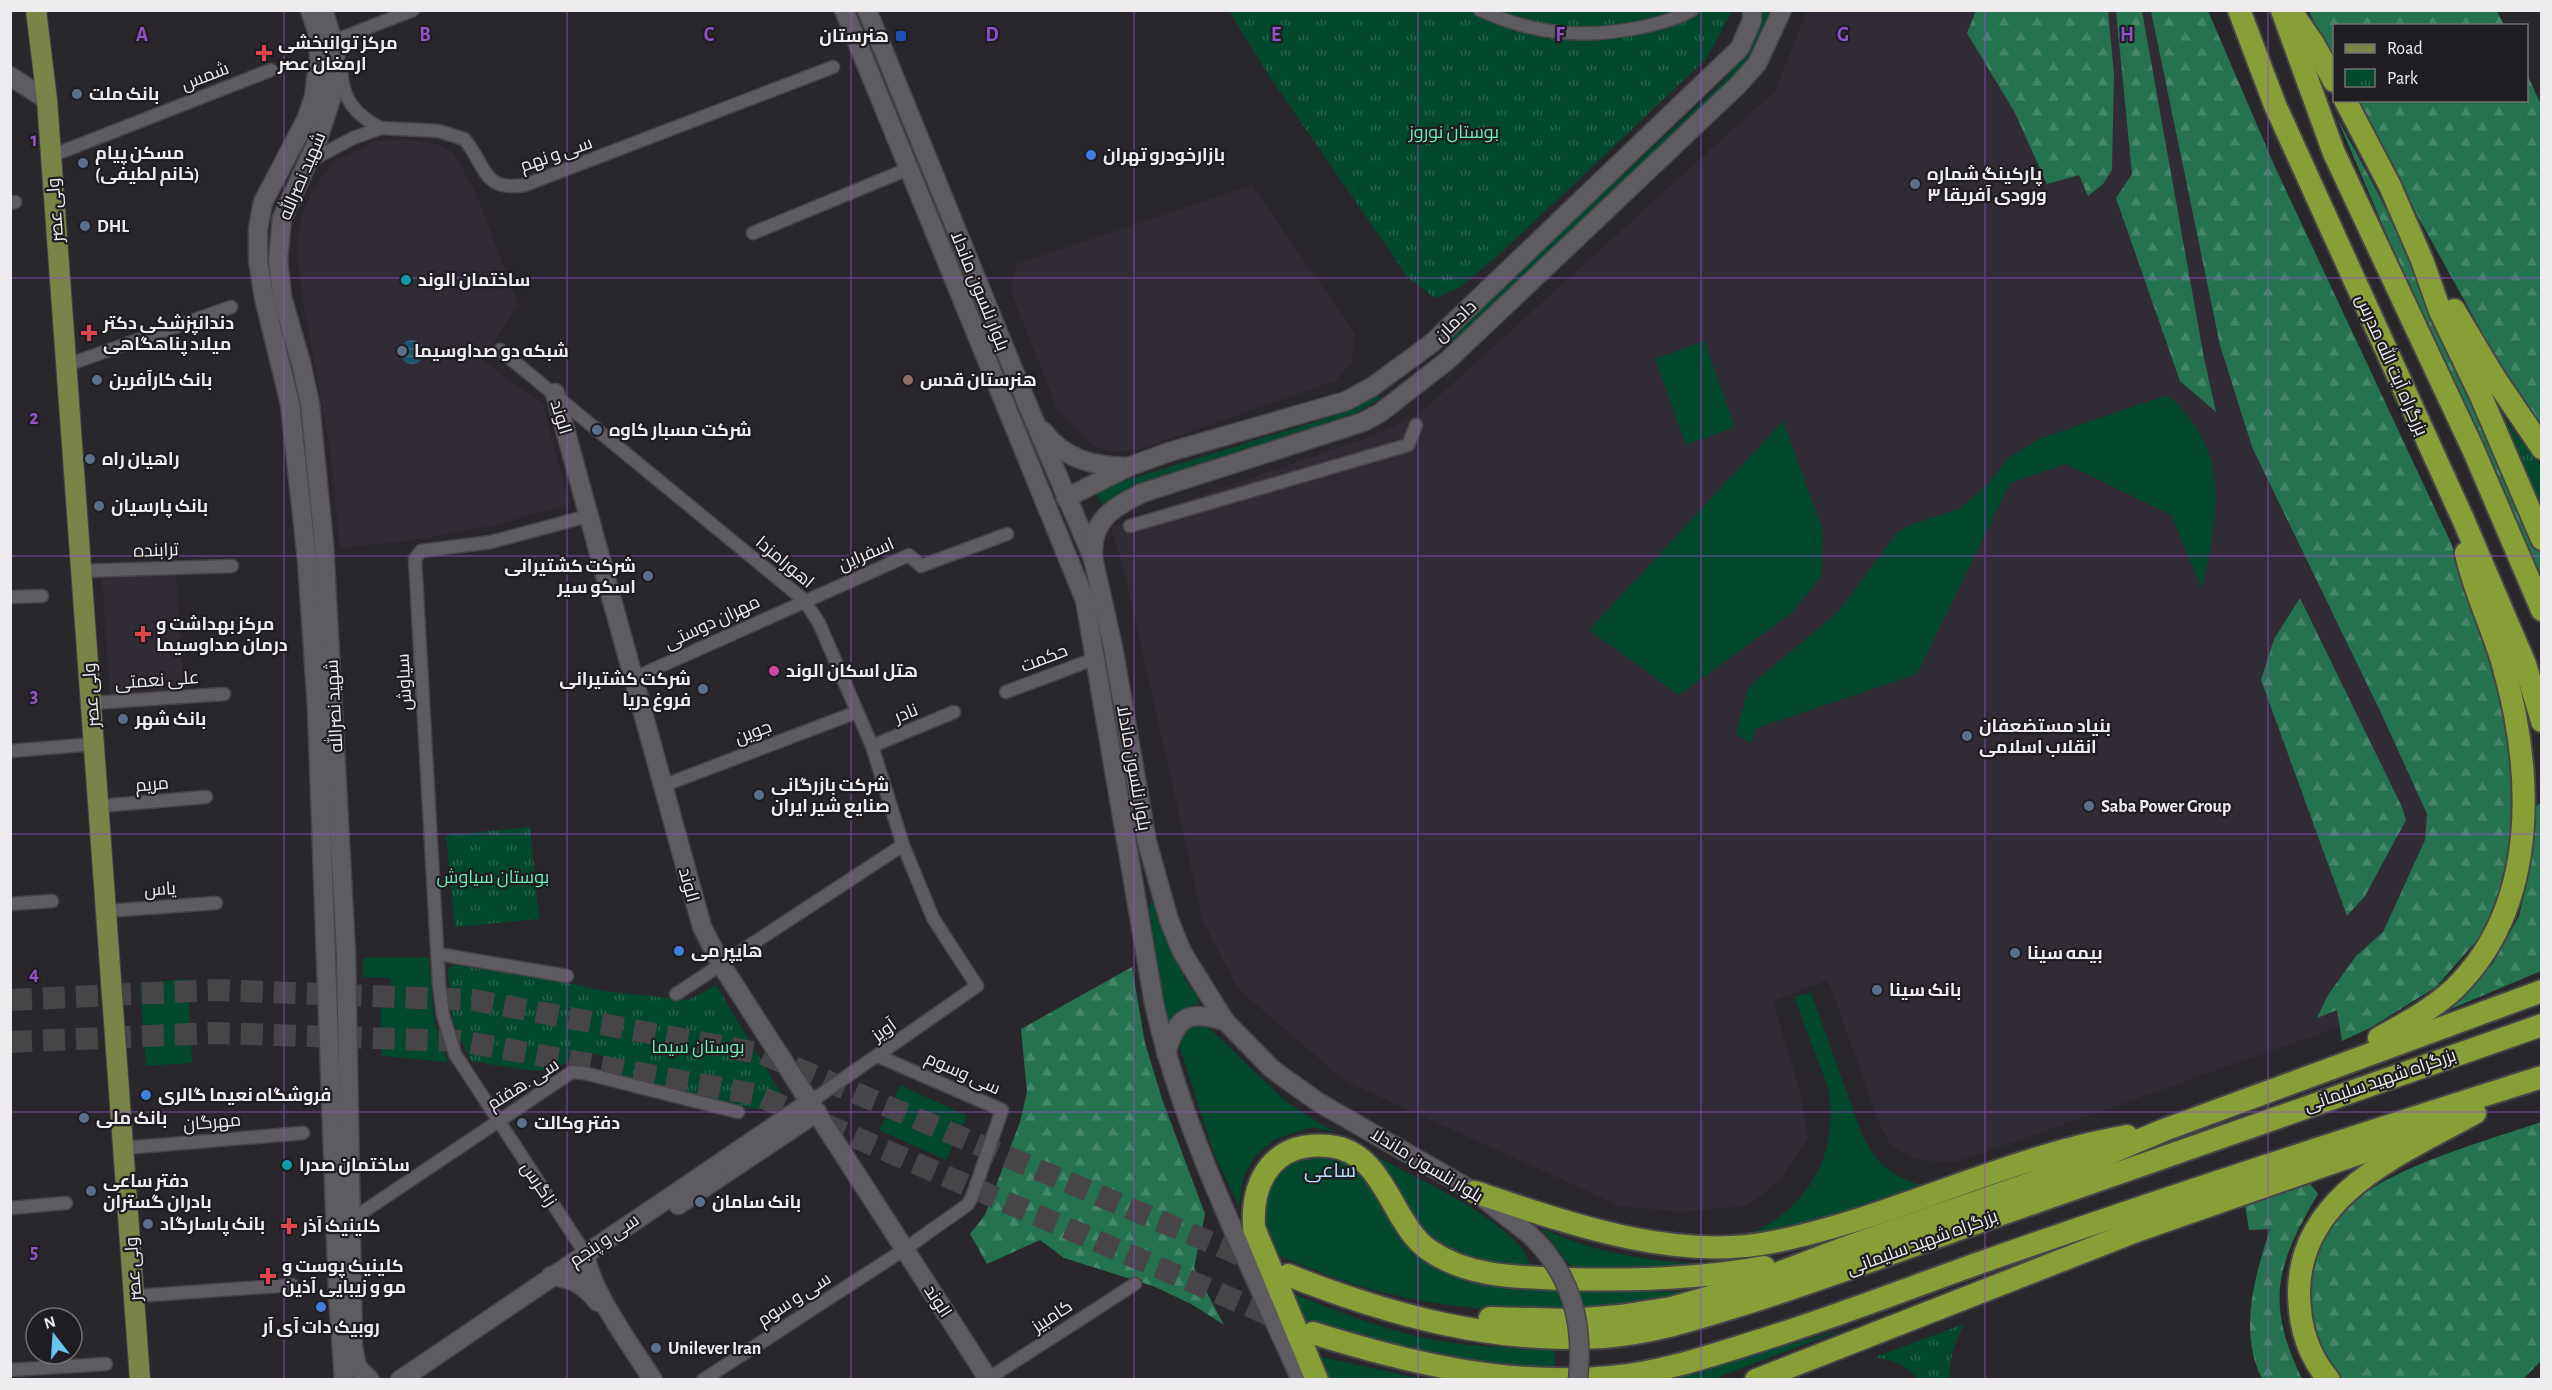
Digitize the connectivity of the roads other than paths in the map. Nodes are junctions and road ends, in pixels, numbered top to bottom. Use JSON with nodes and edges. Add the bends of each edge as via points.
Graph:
{"nodes":[{"id":1,"x":36,"y":10,"type":"edge"},
{"id":2,"x":310,"y":10,"type":"edge"},
{"id":3,"x":323,"y":10,"type":"edge"},
{"id":4,"x":413,"y":10,"type":"edge"},
{"id":5,"x":844,"y":10,"type":"edge"},
{"id":6,"x":867,"y":10,"type":"edge"},
{"id":7,"x":1480,"y":10,"type":"edge"},
{"id":8,"x":1692,"y":10,"type":"edge"},
{"id":9,"x":1752,"y":10,"type":"edge"},
{"id":10,"x":1782,"y":10,"type":"edge"},
{"id":11,"x":2229,"y":10,"type":"edge"},
{"id":12,"x":2239,"y":10,"type":"edge"},
{"id":13,"x":2282,"y":10,"type":"edge"},
{"id":14,"x":2290,"y":10,"type":"edge"},
{"id":15,"x":329,"y":45,"type":"junction"},
{"id":16,"x":2252,"y":46,"type":"junction"},
{"id":17,"x":833,"y":68,"type":"dead end"},
{"id":18,"x":272,"y":70,"type":"dead end"},
{"id":19,"x":10,"y":76,"type":"edge"},
{"id":20,"x":2333,"y":79,"type":"edge"},
{"id":21,"x":47,"y":100,"type":"junction"},
{"id":22,"x":2346,"y":102,"type":"edge"},
{"id":23,"x":381,"y":128,"type":"junction"},
{"id":24,"x":51,"y":156,"type":"junction"},
{"id":25,"x":308,"y":162,"type":"junction"},
{"id":26,"x":908,"y":169,"type":"junction"},
{"id":27,"x":753,"y":233,"type":"dead end"},
{"id":28,"x":2422,"y":260,"type":"junction"},
{"id":29,"x":231,"y":307,"type":"dead end"},
{"id":30,"x":500,"y":350,"type":"dead end"},
{"id":31,"x":1406,"y":362,"type":"junction"},
{"id":32,"x":67,"y":365,"type":"junction"},
{"id":33,"x":1420,"y":383,"type":"junction"},
{"id":34,"x":555,"y":393,"type":"junction"},
{"id":35,"x":1031,"y":413,"type":"junction"},
{"id":36,"x":1416,"y":425,"type":"dead end"},
{"id":37,"x":2541,"y":448,"type":"edge"},
{"id":38,"x":1128,"y":467,"type":"junction"},
{"id":39,"x":1066,"y":498,"type":"junction"},
{"id":40,"x":588,"y":516,"type":"junction"},
{"id":41,"x":2463,"y":519,"type":"junction"},
{"id":42,"x":1130,"y":526,"type":"dead end"},
{"id":43,"x":1007,"y":534,"type":"dead end"},
{"id":44,"x":2541,"y":538,"type":"edge"},
{"id":45,"x":1093,"y":558,"type":"junction"},
{"id":46,"x":232,"y":566,"type":"dead end"},
{"id":47,"x":81,"y":571,"type":"junction"},
{"id":48,"x":42,"y":596,"type":"dead end"},
{"id":49,"x":10,"y":597,"type":"edge"},
{"id":50,"x":804,"y":600,"type":"junction"},
{"id":51,"x":1084,"y":600,"type":"junction"},
{"id":52,"x":2541,"y":610,"type":"edge"},
{"id":53,"x":1094,"y":659,"type":"junction"},
{"id":54,"x":634,"y":678,"type":"junction"},
{"id":55,"x":1006,"y":692,"type":"dead end"},
{"id":56,"x":224,"y":694,"type":"dead end"},
{"id":57,"x":92,"y":703,"type":"junction"},
{"id":58,"x":857,"y":712,"type":"junction"},
{"id":59,"x":954,"y":712,"type":"dead end"},
{"id":60,"x":2541,"y":721,"type":"edge"},
{"id":61,"x":94,"y":744,"type":"junction"},
{"id":62,"x":872,"y":746,"type":"junction"},
{"id":63,"x":10,"y":751,"type":"edge"},
{"id":64,"x":663,"y":786,"type":"junction"},
{"id":65,"x":206,"y":797,"type":"dead end"},
{"id":66,"x":100,"y":806,"type":"junction"},
{"id":67,"x":1146,"y":837,"type":"junction"},
{"id":68,"x":1125,"y":841,"type":"junction"},
{"id":69,"x":903,"y":845,"type":"junction"},
{"id":70,"x":1159,"y":888,"type":"junction"},
{"id":71,"x":1135,"y":892,"type":"junction"},
{"id":72,"x":52,"y":901,"type":"dead end"},
{"id":73,"x":216,"y":903,"type":"dead end"},
{"id":74,"x":10,"y":904,"type":"edge"},
{"id":75,"x":107,"y":911,"type":"junction"},
{"id":76,"x":438,"y":954,"type":"junction"},
{"id":77,"x":722,"y":966,"type":"junction"},
{"id":78,"x":567,"y":976,"type":"dead end"},
{"id":79,"x":440,"y":984,"type":"joint"},
{"id":80,"x":977,"y":986,"type":"joint"},
{"id":81,"x":2541,"y":991,"type":"edge"},
{"id":82,"x":676,"y":994,"type":"dead end"},
{"id":83,"x":1225,"y":1020,"type":"junction"},
{"id":84,"x":2541,"y":1025,"type":"edge"},
{"id":85,"x":1166,"y":1054,"type":"junction"},
{"id":86,"x":878,"y":1056,"type":"junction"},
{"id":87,"x":2325,"y":1070,"type":"junction"},
{"id":88,"x":2541,"y":1077,"type":"edge"},
{"id":89,"x":2541,"y":1089,"type":"edge"},
{"id":90,"x":814,"y":1107,"type":"junction"},
{"id":91,"x":738,"y":1112,"type":"dead end"},
{"id":92,"x":2475,"y":1113,"type":"junction"},
{"id":93,"x":497,"y":1121,"type":"junction"},
{"id":94,"x":2164,"y":1130,"type":"junction"},
{"id":95,"x":303,"y":1133,"type":"dead end"},
{"id":96,"x":124,"y":1148,"type":"junction"},
{"id":97,"x":1475,"y":1192,"type":"junction"},
{"id":98,"x":66,"y":1203,"type":"dead end"},
{"id":99,"x":10,"y":1208,"type":"edge"},
{"id":100,"x":351,"y":1220,"type":"junction"},
{"id":101,"x":905,"y":1249,"type":"junction"},
{"id":102,"x":1839,"y":1250,"type":"junction"},
{"id":103,"x":586,"y":1259,"type":"junction"},
{"id":104,"x":1288,"y":1275,"type":"dead end"},
{"id":105,"x":551,"y":1276,"type":"junction"},
{"id":106,"x":1135,"y":1284,"type":"dead end"},
{"id":107,"x":292,"y":1285,"type":"dead end"},
{"id":108,"x":135,"y":1296,"type":"junction"},
{"id":109,"x":1394,"y":1313,"type":"junction"},
{"id":110,"x":622,"y":1331,"type":"junction"},
{"id":111,"x":1313,"y":1333,"type":"dead end"},
{"id":112,"x":106,"y":1364,"type":"dead end"},
{"id":113,"x":10,"y":1370,"type":"edge"},
{"id":114,"x":399,"y":1378,"type":"edge"},
{"id":115,"x":1607,"y":1378,"type":"edge"},
{"id":116,"x":988,"y":1379,"type":"edge"},
{"id":117,"x":140,"y":1380,"type":"edge"},
{"id":118,"x":344,"y":1380,"type":"edge"},
{"id":119,"x":370,"y":1380,"type":"edge"},
{"id":120,"x":653,"y":1380,"type":"edge"},
{"id":121,"x":704,"y":1380,"type":"edge"},
{"id":122,"x":1300,"y":1380,"type":"edge"},
{"id":123,"x":1317,"y":1380,"type":"edge"},
{"id":124,"x":1578,"y":1380,"type":"edge"},
{"id":125,"x":1756,"y":1380,"type":"edge"},
{"id":126,"x":2329,"y":1380,"type":"edge"}],
"edges":[{"from":1,"to":21,"type":"main road","name":"ولی عصر"},
{"from":2,"to":15,"type":"main road"},
{"from":3,"to":15,"type":"main road"},
{"from":4,"to":15,"type":"street"},
{"from":5,"to":26,"type":"main road","name":"بلوار نلسون ماندلا"},
{"from":6,"to":35,"type":"main road","name":"بلوار نلسون ماندلا"},
{"from":7,"to":8,"type":"street","via":[[1515,25],[1573,36],[1658,24]]},
{"from":9,"to":31,"type":"main road","name":"دادمان","via":[[1752,20],[1740,48],[1432,343]]},
{"from":10,"to":33,"type":"main road","name":"دادمان","via":[[1757,64],[1737,86],[1592,226]]},
{"from":11,"to":16,"type":"highway"},
{"from":12,"to":16,"type":"highway","name":"بزرگراه آیت الله مدرس"},
{"from":13,"to":52,"type":"highway","name":"بزرگراه آیت الله مدرس","via":[[2334,153],[2473,449]]},
{"from":14,"to":20,"type":"highway"},
{"from":15,"to":23,"type":"street","via":[[341,60],[347,99],[357,114]]},
{"from":15,"to":25,"type":"main road","name":"شهید نصرالله","via":[[327,112]]},
{"from":15,"to":118,"type":"main road","name":"شهید نصرالله","via":[[319,66],[311,104],[263,202],[258,260],[290,404],[307,560],[317,708]]},
{"from":16,"to":41,"type":"highway","name":"بزرگراه آیت الله مدرس","via":[[2279,116]]},
{"from":17,"to":23,"type":"street","name":"سی و نهم","via":[[536,183],[515,186],[502,186],[491,180],[460,136]]},
{"from":18,"to":24,"type":"street","name":"شمس"},
{"from":19,"to":21,"type":"main road"},
{"from":21,"to":24,"type":"main road","name":"ولی عصر"},
{"from":22,"to":28,"type":"highway","via":[[2390,186]]},
{"from":23,"to":25,"type":"street","name":"سی و نهم"},
{"from":24,"to":32,"type":"main road","name":"ولی عصر"},
{"from":25,"to":100,"type":"main road","name":"شهید نصرالله","via":[[282,218],[278,260],[282,297],[310,404],[324,544],[346,953]]},
{"from":26,"to":27,"type":"street"},
{"from":26,"to":51,"type":"main road","name":"بلوار نلسون ماندلا"},
{"from":28,"to":37,"type":"highway"},
{"from":28,"to":44,"type":"highway","via":[[2440,311]]},
{"from":29,"to":32,"type":"street"},
{"from":30,"to":34,"type":"street","name":"الوند"},
{"from":31,"to":33,"type":"main road"},
{"from":31,"to":38,"type":"main road","name":"دادمان","via":[[1346,401]]},
{"from":32,"to":47,"type":"main road","name":"ولی عصر"},
{"from":33,"to":45,"type":"main road","name":"دادمان","via":[[1364,422],[1142,493],[1119,504],[1094,534]]},
{"from":34,"to":40,"type":"main road","name":"الوند"},
{"from":34,"to":50,"type":"street","name":"اهورامزدا"},
{"from":35,"to":38,"type":"main road","via":[[1067,454],[1104,467]]},
{"from":35,"to":39,"type":"main road","name":"بلوار نلسون ماندلا"},
{"from":36,"to":42,"type":"street","via":[[1408,445]]},
{"from":38,"to":39,"type":"main road","name":"دادمان"},
{"from":39,"to":45,"type":"main road","name":"بلوار نلسون ماندلا"},
{"from":39,"to":51,"type":"main road","via":[[1069,533]]},
{"from":40,"to":54,"type":"main road","name":"الوند"},
{"from":40,"to":76,"type":"street","name":"سیاوش","via":[[491,542],[421,551],[415,556]]},
{"from":41,"to":60,"type":"highway","name":"بزرگراه آیت الله مدرس","via":[[2525,664]]},
{"from":41,"to":87,"type":"highway","via":[[2472,580],[2502,661],[2516,724],[2525,819],[2520,855],[2491,942],[2455,988],[2427,1011]]},
{"from":43,"to":50,"type":"street","name":"اسفراین","via":[[921,566],[909,555]]},
{"from":45,"to":67,"type":"main road","name":"بلوار نلسون ماندلا","via":[[1109,624]]},
{"from":46,"to":47,"type":"street","name":"ترابنده"},
{"from":47,"to":57,"type":"main road","name":"ولی عصر"},
{"from":48,"to":49,"type":"street"},
{"from":50,"to":54,"type":"street","name":"مهران دوستی"},
{"from":50,"to":58,"type":"street","name":"اهورامزدا","via":[[819,623]]},
{"from":51,"to":53,"type":"main road","name":"بلوار نلسون ماندلا"},
{"from":53,"to":55,"type":"street","name":"حکمت"},
{"from":53,"to":68,"type":"main road","name":"بلوار نلسون ماندلا"},
{"from":54,"to":64,"type":"main road","name":"الوند"},
{"from":56,"to":57,"type":"street","name":"علی نعمتی"},
{"from":57,"to":61,"type":"main road","name":"ولی عصر"},
{"from":58,"to":62,"type":"street","name":"اهورامزدا"},
{"from":58,"to":64,"type":"street","name":"جوین"},
{"from":59,"to":62,"type":"street","name":"نادر"},
{"from":61,"to":63,"type":"street"},
{"from":61,"to":66,"type":"main road","name":"ولی عصر"},
{"from":62,"to":69,"type":"street","name":"اهورامزدا"},
{"from":64,"to":77,"type":"main road","name":"الوند","via":[[694,908]]},
{"from":65,"to":66,"type":"street","name":"مریم"},
{"from":66,"to":75,"type":"main road","name":"ولی عصر"},
{"from":67,"to":68,"type":"main road","via":[[1139,850],[1130,848]]},
{"from":67,"to":70,"type":"main road","name":"بلوار نلسون ماندلا"},
{"from":68,"to":71,"type":"main road","name":"بلوار نلسون ماندلا"},
{"from":69,"to":77,"type":"street"},
{"from":69,"to":80,"type":"street","name":"اهورامزدا","via":[[933,918]]},
{"from":70,"to":71,"type":"main road","via":[[1146,882]]},
{"from":70,"to":83,"type":"main road","name":"بلوار نلسون ماندلا","via":[[1182,952]]},
{"from":71,"to":85,"type":"main road","name":"بلوار نلسون ماندلا"},
{"from":72,"to":74,"type":"street"},
{"from":73,"to":75,"type":"street","name":"یاس"},
{"from":75,"to":96,"type":"main road","name":"ولی عصر"},
{"from":76,"to":78,"type":"street"},
{"from":76,"to":79,"type":"street","name":"سیاوش"},
{"from":77,"to":82,"type":"street"},
{"from":77,"to":90,"type":"main road","name":"الوند"},
{"from":79,"to":93,"type":"street","name":"زاگرس","via":[[442,1015],[455,1054]]},
{"from":80,"to":86,"type":"street","name":"آویز"},
{"from":81,"to":87,"type":"highway"},
{"from":83,"to":85,"type":"main road","via":[[1203,1015],[1182,1020],[1174,1029]]},
{"from":83,"to":97,"type":"main road","name":"بلوار نلسون ماندلا","via":[[1297,1089]]},
{"from":84,"to":109,"type":"highway","name":"بزرگراه شهید سلیمانی","via":[[1773,1296],[1681,1324],[1643,1332],[1556,1338],[1469,1329]]},
{"from":85,"to":122,"type":"main road","name":"بلوار نلسون ماندلا","via":[[1220,1196]]},
{"from":86,"to":90,"type":"street","name":"آویز"},
{"from":86,"to":101,"type":"street","name":"سی وسوم","via":[[1002,1110],[970,1201]]},
{"from":87,"to":94,"type":"highway"},
{"from":88,"to":115,"type":"highway","via":[[2195,1188],[1797,1329],[1699,1360]]},
{"from":89,"to":92,"type":"highway"},
{"from":90,"to":101,"type":"main road","name":"الوند"},
{"from":90,"to":103,"type":"main road","name":"سی و پنجم"},
{"from":91,"to":93,"type":"street","name":"سی .هفتم","via":[[572,1072]]},
{"from":92,"to":125,"type":"highway","via":[[2139,1230]]},
{"from":92,"to":126,"type":"highway","via":[[2363,1176],[2326,1213],[2313,1235],[2299,1282],[2299,1310],[2306,1344]]},
{"from":93,"to":100,"type":"street","name":"سی .هفتم"},
{"from":93,"to":103,"type":"street","name":"زاگرس"},
{"from":94,"to":97,"type":"highway","via":[[2095,1141],[1976,1176],[1829,1228],[1747,1245],[1667,1243],[1625,1237]]},
{"from":94,"to":102,"type":"highway","via":[[2069,1170]]},
{"from":95,"to":96,"type":"street","name":"مهرگان"},
{"from":96,"to":108,"type":"main road","name":"ولی عصر"},
{"from":97,"to":124,"type":"main road","name":"بلوار نلسون ماندلا","bridge":true,"via":[[1529,1234],[1553,1260],[1572,1297],[1579,1323]]},
{"from":98,"to":99,"type":"street"},
{"from":100,"to":119,"type":"main road","name":"شهید نصرالله","via":[[354,1360]]},
{"from":101,"to":116,"type":"main road","name":"الوند"},
{"from":101,"to":121,"type":"street","name":"سی و سوم"},
{"from":102,"to":109,"type":"highway","via":[[1731,1291],[1671,1308],[1620,1316],[1570,1320]]},
{"from":102,"to":123,"type":"highway","via":[[1767,1267],[1678,1280],[1513,1277],[1478,1271],[1447,1261],[1427,1249],[1372,1170],[1350,1153],[1331,1146],[1283,1152],[1257,1186],[1252,1207],[1254,1228]]},
{"from":103,"to":105,"type":"main road","name":"سی و پنجم"},
{"from":103,"to":110,"type":"main road","name":"زاگرس"},
{"from":104,"to":109,"type":"highway","name":"بزرگراه شهید سلیمانی"},
{"from":105,"to":110,"type":"main road","via":[[579,1282]]},
{"from":105,"to":114,"type":"main road","name":"سی و پنجم"},
{"from":106,"to":116,"type":"street","name":"کامبیز"},
{"from":107,"to":108,"type":"street"},
{"from":108,"to":117,"type":"main road","name":"ولی عصر"},
{"from":110,"to":120,"type":"main road","name":"زاگرس"},
{"from":111,"to":115,"type":"highway","via":[[1377,1354],[1437,1366],[1556,1379]]},
{"from":112,"to":113,"type":"street"}]}
